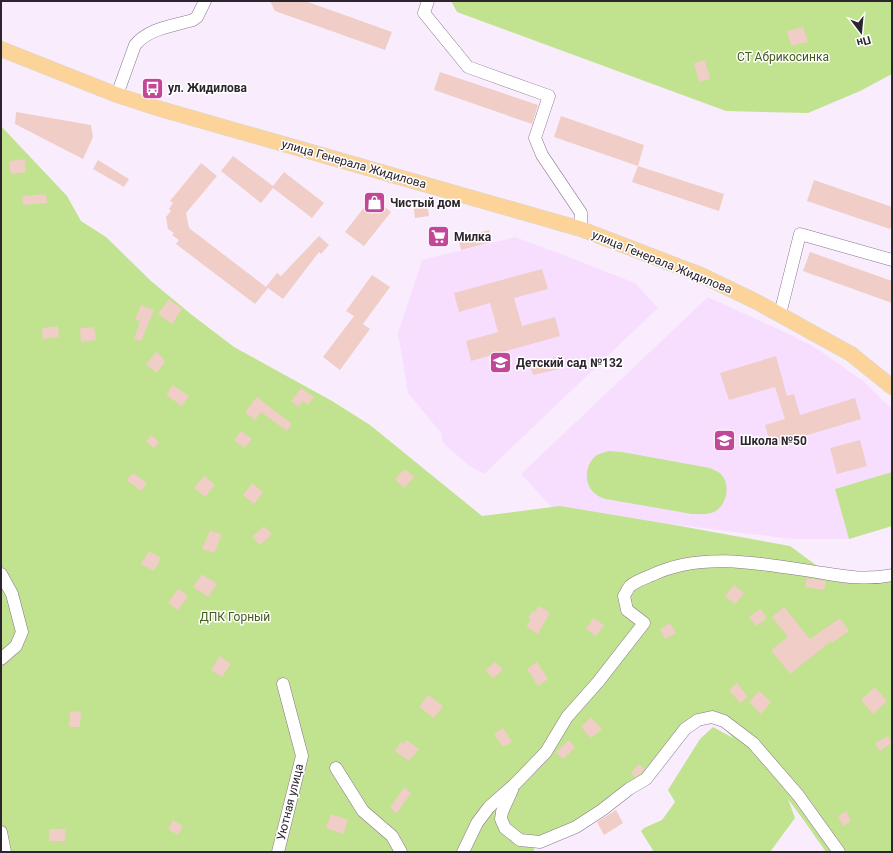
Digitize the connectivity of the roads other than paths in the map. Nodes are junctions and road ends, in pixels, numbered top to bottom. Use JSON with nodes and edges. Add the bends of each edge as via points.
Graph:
{"nodes":[{"id":1,"x":205,"y":1,"type":"edge"},
{"id":2,"x":428,"y":1,"type":"edge"},
{"id":3,"x":1,"y":49,"type":"edge"},
{"id":4,"x":117,"y":95,"type":"junction"},
{"id":5,"x":581,"y":229,"type":"junction"},
{"id":6,"x":892,"y":260,"type":"edge"},
{"id":7,"x":780,"y":314,"type":"junction"},
{"id":8,"x":892,"y":387,"type":"edge"},
{"id":9,"x":1,"y":574,"type":"edge"},
{"id":10,"x":892,"y":575,"type":"edge"},
{"id":11,"x":1,"y":660,"type":"edge"},
{"id":12,"x":283,"y":684,"type":"dead end"},
{"id":13,"x":336,"y":768,"type":"dead end"},
{"id":14,"x":515,"y":784,"type":"junction"},
{"id":15,"x":1,"y":832,"type":"edge"},
{"id":16,"x":5,"y":852,"type":"edge"},
{"id":17,"x":278,"y":852,"type":"edge"},
{"id":18,"x":401,"y":852,"type":"edge"},
{"id":19,"x":463,"y":852,"type":"edge"},
{"id":20,"x":839,"y":852,"type":"edge"}],
"edges":[{"from":1,"to":4,"type":"street","via":[[193,20],[157,30],[140,38],[135,45]]},
{"from":2,"to":5,"type":"street","via":[[424,13],[468,66],[549,96],[535,138],[542,155],[581,213]]},
{"from":3,"to":4,"type":"main road","name":"улица Генерала Жидилова"},
{"from":4,"to":5,"type":"main road","name":"улица Генерала Жидилова"},
{"from":5,"to":7,"type":"main road","name":"улица Генерала Жидилова","via":[[701,275]]},
{"from":6,"to":7,"type":"street","via":[[800,234]]},
{"from":7,"to":8,"type":"main road","name":"улица Генерала Жидилова","via":[[851,354]]},
{"from":9,"to":11,"type":"street","via":[[12,594],[22,632],[16,646]]},
{"from":10,"to":14,"type":"street","via":[[876,578],[846,577],[717,561],[699,562],[658,572],[630,586],[624,596],[627,610],[644,623],[598,682],[567,716],[546,752]]},
{"from":12,"to":17,"type":"street","name":"Уютная улица","via":[[302,756]]},
{"from":13,"to":18,"type":"street","via":[[363,811],[392,836]]},
{"from":14,"to":19,"type":"street","via":[[489,807],[477,823]]},
{"from":14,"to":20,"type":"street","via":[[502,812],[505,828],[520,840],[540,842],[576,827],[629,789],[646,780],[685,729],[698,720],[712,717],[724,721],[753,743],[798,795]]},
{"from":15,"to":16,"type":"street"}]}
